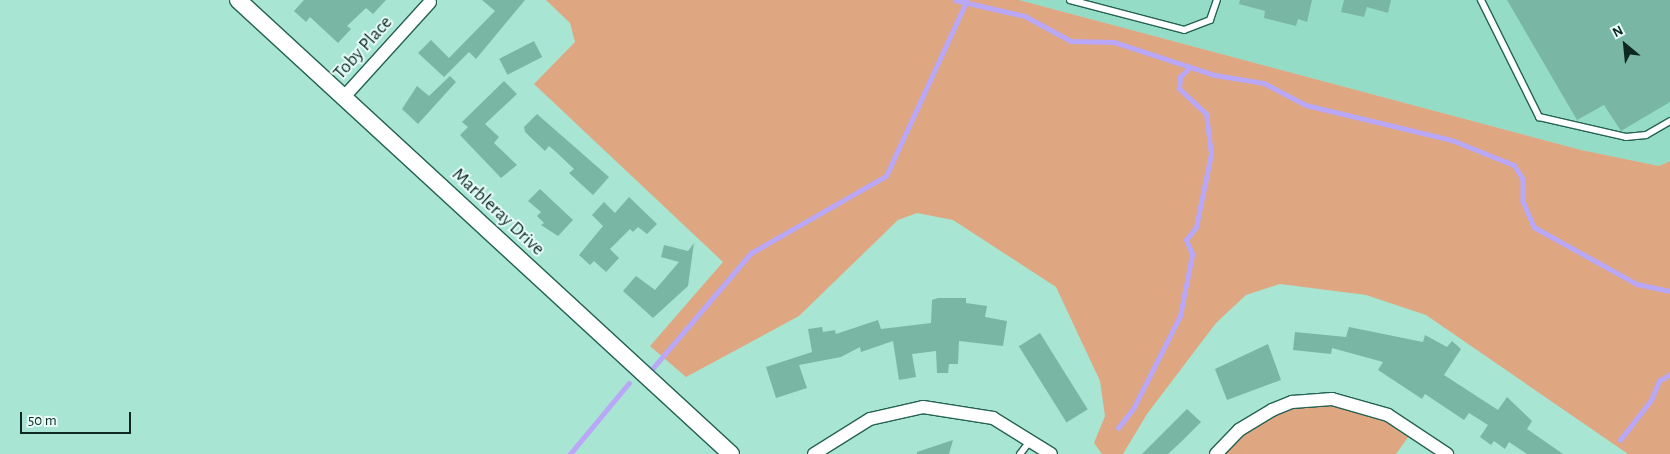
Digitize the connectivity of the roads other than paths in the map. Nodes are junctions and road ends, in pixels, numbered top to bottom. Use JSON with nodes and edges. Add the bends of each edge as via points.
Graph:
{"nodes":[{"id":1,"x":238,"y":0,"type":"edge"},
{"id":2,"x":1070,"y":0,"type":"edge"},
{"id":3,"x":1217,"y":0,"type":"edge"},
{"id":4,"x":1481,"y":0,"type":"edge"},
{"id":5,"x":430,"y":2,"type":"dead end"},
{"id":6,"x":344,"y":97,"type":"junction"},
{"id":7,"x":1670,"y":121,"type":"edge"},
{"id":8,"x":1031,"y":439,"type":"junction"},
{"id":9,"x":731,"y":454,"type":"edge"},
{"id":10,"x":814,"y":454,"type":"edge"},
{"id":11,"x":1020,"y":454,"type":"edge"},
{"id":12,"x":1051,"y":454,"type":"edge"},
{"id":13,"x":1216,"y":454,"type":"edge"},
{"id":14,"x":1447,"y":454,"type":"edge"}],
"edges":[{"from":1,"to":6,"type":"street","name":"Marbleray Drive"},
{"from":2,"to":3,"type":"lane","via":[[1184,30],[1210,20]]},
{"from":4,"to":7,"type":"lane","via":[[1539,117],[1626,137],[1646,135]]},
{"from":5,"to":6,"type":"street","name":"Toby Place"},
{"from":6,"to":9,"type":"street","name":"Marbleray Drive"},
{"from":8,"to":10,"type":"street","via":[[983,415],[922,407],[870,419]]},
{"from":8,"to":11,"type":"lane"},
{"from":8,"to":12,"type":"street"},
{"from":13,"to":14,"type":"street","via":[[1246,425],[1272,410],[1292,402],[1332,399],[1388,415]]}]}
